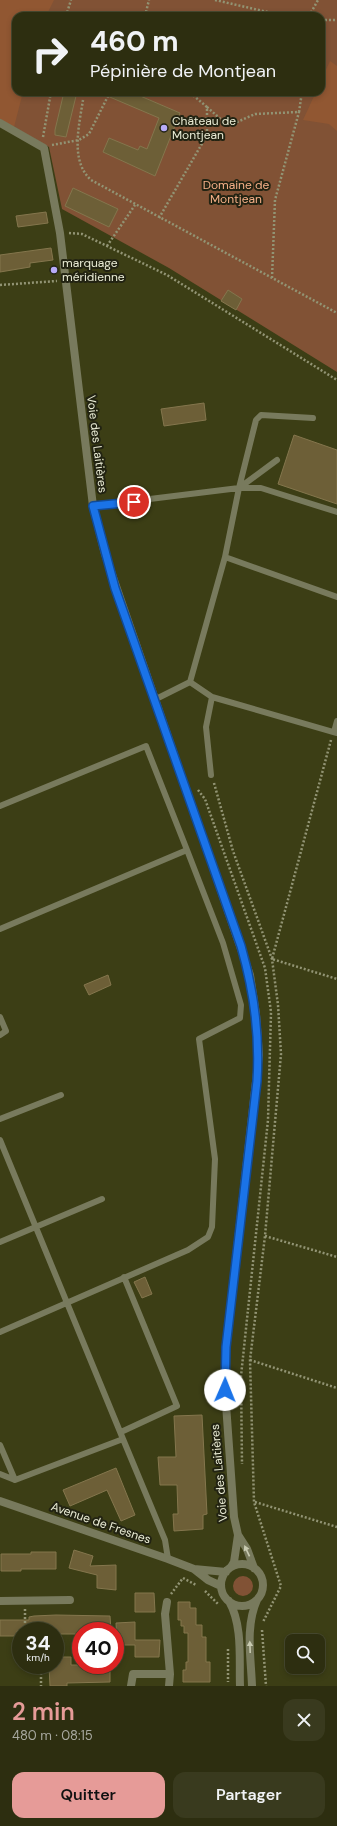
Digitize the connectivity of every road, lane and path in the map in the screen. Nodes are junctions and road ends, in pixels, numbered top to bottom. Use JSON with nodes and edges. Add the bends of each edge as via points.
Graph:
{"nodes":[{"id":1,"x":71,"y":0,"type":"edge"},
{"id":2,"x":149,"y":0,"type":"edge"},
{"id":3,"x":215,"y":0,"type":"edge"},
{"id":4,"x":318,"y":0,"type":"edge"},
{"id":5,"x":67,"y":12,"type":"edge"},
{"id":6,"x":146,"y":12,"type":"edge"},
{"id":7,"x":268,"y":12,"type":"edge"},
{"id":8,"x":311,"y":12,"type":"edge"},
{"id":9,"x":325,"y":20,"type":"edge"},
{"id":10,"x":337,"y":20,"type":"edge"},
{"id":11,"x":50,"y":96,"type":"edge"},
{"id":12,"x":108,"y":96,"type":"edge"},
{"id":13,"x":194,"y":96,"type":"edge"},
{"id":14,"x":301,"y":96,"type":"edge"},
{"id":15,"x":83,"y":100,"type":"dead end"},
{"id":16,"x":207,"y":107,"type":"junction"},
{"id":17,"x":299,"y":112,"type":"junction"},
{"id":18,"x":0,"y":123,"type":"edge"},
{"id":19,"x":78,"y":140,"type":"junction"},
{"id":20,"x":42,"y":146,"type":"junction"},
{"id":21,"x":135,"y":205,"type":"junction"},
{"id":22,"x":159,"y":218,"type":"junction"},
{"id":23,"x":60,"y":233,"type":"junction"},
{"id":24,"x":107,"y":246,"type":"junction"},
{"id":25,"x":272,"y":278,"type":"junction"},
{"id":26,"x":65,"y":280,"type":"junction"},
{"id":27,"x":0,"y":285,"type":"edge"},
{"id":28,"x":337,"y":313,"type":"edge"},
{"id":29,"x":337,"y":380,"type":"edge"},
{"id":30,"x":313,"y":418,"type":"dead end"},
{"id":31,"x":277,"y":460,"type":"dead end"},
{"id":32,"x":238,"y":488,"type":"junction"},
{"id":33,"x":93,"y":506,"type":"junction"},
{"id":34,"x":337,"y":512,"type":"edge"},
{"id":35,"x":225,"y":557,"type":"junction"},
{"id":36,"x":337,"y":597,"type":"edge"},
{"id":37,"x":190,"y":682,"type":"junction"},
{"id":38,"x":212,"y":697,"type":"junction"},
{"id":39,"x":154,"y":700,"type":"junction"},
{"id":40,"x":337,"y":721,"type":"edge"},
{"id":41,"x":335,"y":732,"type":"edge"},
{"id":42,"x":211,"y":774,"type":"joint"},
{"id":43,"x":0,"y":806,"type":"edge"},
{"id":44,"x":187,"y":850,"type":"junction"},
{"id":45,"x":0,"y":929,"type":"edge"},
{"id":46,"x":272,"y":959,"type":"junction"},
{"id":47,"x":337,"y":979,"type":"edge"},
{"id":48,"x":0,"y":1017,"type":"edge"},
{"id":49,"x":0,"y":1035,"type":"edge"},
{"id":50,"x":61,"y":1095,"type":"dead end"},
{"id":51,"x":0,"y":1119,"type":"edge"},
{"id":52,"x":0,"y":1140,"type":"edge"},
{"id":53,"x":102,"y":1199,"type":"dead end"},
{"id":54,"x":36,"y":1226,"type":"junction"},
{"id":55,"x":265,"y":1236,"type":"junction"},
{"id":56,"x":0,"y":1242,"type":"edge"},
{"id":57,"x":337,"y":1257,"type":"edge"},
{"id":58,"x":124,"y":1277,"type":"junction"},
{"id":59,"x":67,"y":1302,"type":"junction"},
{"id":60,"x":0,"y":1332,"type":"edge"},
{"id":61,"x":250,"y":1360,"type":"junction"},
{"id":62,"x":337,"y":1388,"type":"edge"},
{"id":63,"x":121,"y":1432,"type":"junction"},
{"id":64,"x":123,"y":1439,"type":"junction"},
{"id":65,"x":0,"y":1445,"type":"edge"},
{"id":66,"x":0,"y":1474,"type":"edge"},
{"id":67,"x":15,"y":1480,"type":"junction"},
{"id":68,"x":0,"y":1501,"type":"edge"},
{"id":69,"x":254,"y":1502,"type":"junction"},
{"id":70,"x":337,"y":1527,"type":"edge"},
{"id":71,"x":238,"y":1536,"type":"junction"},
{"id":72,"x":168,"y":1559,"type":"junction"},
{"id":73,"x":254,"y":1568,"type":"junction"},
{"id":74,"x":194,"y":1569,"type":"junction"},
{"id":75,"x":228,"y":1570,"type":"junction"},
{"id":76,"x":197,"y":1586,"type":"dead end"},
{"id":77,"x":221,"y":1586,"type":"junction"},
{"id":78,"x":204,"y":1590,"type":"dead end"},
{"id":79,"x":258,"y":1599,"type":"junction"},
{"id":80,"x":70,"y":1600,"type":"dead end"},
{"id":81,"x":0,"y":1601,"type":"edge"},
{"id":82,"x":24,"y":1601,"type":"junction"},
{"id":83,"x":228,"y":1601,"type":"junction"},
{"id":84,"x":168,"y":1602,"type":"joint"},
{"id":85,"x":220,"y":1606,"type":"dead end"},
{"id":86,"x":25,"y":1622,"type":"edge"},
{"id":87,"x":228,"y":1648,"type":"dead end"},
{"id":88,"x":41,"y":1674,"type":"edge"},
{"id":89,"x":170,"y":1674,"type":"junction"},
{"id":90,"x":42,"y":1686,"type":"edge"},
{"id":91,"x":131,"y":1686,"type":"edge"},
{"id":92,"x":169,"y":1686,"type":"edge"},
{"id":93,"x":229,"y":1686,"type":"edge"},
{"id":94,"x":240,"y":1686,"type":"edge"},
{"id":95,"x":252,"y":1686,"type":"edge"},
{"id":96,"x":266,"y":1686,"type":"edge"}],
"edges":[{"from":1,"to":5,"type":"path"},
{"from":2,"to":6,"type":"path"},
{"from":3,"to":7,"type":"path"},
{"from":4,"to":8,"type":"path"},
{"from":9,"to":10,"type":"path"},
{"from":11,"to":20,"type":"path"},
{"from":12,"to":19,"type":"path","via":[[88,134]]},
{"from":13,"to":16,"type":"path"},
{"from":14,"to":17,"type":"path"},
{"from":15,"to":19,"type":"path"},
{"from":16,"to":17,"type":"path","via":[[225,123],[235,123],[255,114]]},
{"from":16,"to":22,"type":"path","via":[[207,134]]},
{"from":17,"to":25,"type":"path","via":[[275,200]]},
{"from":18,"to":20,"type":"street"},
{"from":19,"to":20,"type":"path"},
{"from":19,"to":21,"type":"path","via":[[83,173]]},
{"from":20,"to":23,"type":"street","name":"Voie des Laitières"},
{"from":21,"to":22,"type":"path"},
{"from":21,"to":24,"type":"path"},
{"from":22,"to":25,"type":"path"},
{"from":23,"to":24,"type":"path","via":[[82,234]]},
{"from":23,"to":26,"type":"street","name":"Voie des Laitières"},
{"from":24,"to":29,"type":"path","via":[[167,275]]},
{"from":25,"to":28,"type":"path"},
{"from":26,"to":27,"type":"path"},
{"from":26,"to":33,"type":"street","name":"Voie des Laitières"},
{"from":30,"to":32,"type":"lane","via":[[261,415],[256,420]]},
{"from":31,"to":32,"type":"lane"},
{"from":32,"to":33,"type":"lane"},
{"from":32,"to":34,"type":"lane","via":[[261,488]]},
{"from":32,"to":35,"type":"lane"},
{"from":33,"to":39,"type":"street","name":"Voie des Laitières","via":[[115,588]]},
{"from":35,"to":36,"type":"lane"},
{"from":35,"to":37,"type":"lane"},
{"from":37,"to":38,"type":"lane"},
{"from":37,"to":39,"type":"lane"},
{"from":38,"to":41,"type":"lane"},
{"from":38,"to":42,"type":"lane","via":[[206,727]]},
{"from":39,"to":71,"type":"street","name":"Voie des Laitières","via":[[241,946],[250,975],[256,1014],[259,1055],[257,1081],[226,1347],[225,1390],[229,1467]]},
{"from":40,"to":41,"type":"lane"},
{"from":41,"to":46,"type":"path"},
{"from":42,"to":46,"type":"path","via":[[233,851]]},
{"from":43,"to":44,"type":"lane","via":[[146,746]]},
{"from":44,"to":45,"type":"lane"},
{"from":44,"to":58,"type":"lane","via":[[223,943],[241,1005],[240,1018],[199,1039],[215,1159],[212,1227],[208,1237],[188,1250]]},
{"from":46,"to":47,"type":"path"},
{"from":46,"to":55,"type":"path","via":[[281,1054]]},
{"from":48,"to":49,"type":"lane","via":[[6,1031]]},
{"from":50,"to":51,"type":"lane"},
{"from":52,"to":54,"type":"lane"},
{"from":53,"to":54,"type":"lane"},
{"from":54,"to":56,"type":"lane"},
{"from":54,"to":59,"type":"lane"},
{"from":55,"to":57,"type":"path"},
{"from":55,"to":61,"type":"path"},
{"from":58,"to":59,"type":"lane"},
{"from":58,"to":63,"type":"lane","via":[[177,1406]]},
{"from":59,"to":60,"type":"lane"},
{"from":59,"to":63,"type":"lane"},
{"from":61,"to":62,"type":"path"},
{"from":61,"to":69,"type":"path"},
{"from":63,"to":64,"type":"lane"},
{"from":64,"to":67,"type":"lane"},
{"from":64,"to":72,"type":"lane","via":[[165,1540]]},
{"from":65,"to":67,"type":"lane"},
{"from":66,"to":67,"type":"lane"},
{"from":68,"to":72,"type":"street","name":"Avenue de Fresnes"},
{"from":69,"to":70,"type":"path"},
{"from":69,"to":96,"type":"path","via":[[281,1586],[261,1624]]},
{"from":73,"to":71,"type":"street","name":"Voie des Laitières","one_way":true,"via":[[247,1549]]},
{"from":71,"to":75,"type":"street","name":"Voie des Laitières","via":[[234,1562]]},
{"from":72,"to":74,"type":"street","name":"Avenue de Fresnes"},
{"from":73,"to":75,"type":"street","via":[[245,1564]]},
{"from":73,"to":79,"type":"street","via":[[262,1577],[262,1592]]},
{"from":74,"to":75,"type":"street","name":"Avenue de Fresnes"},
{"from":74,"to":77,"type":"street","name":"Avenue de Fresnes"},
{"from":75,"to":77,"type":"street"},
{"from":76,"to":84,"type":"path","via":[[183,1578]]},
{"from":77,"to":83,"type":"street"},
{"from":78,"to":85,"type":"path"},
{"from":79,"to":83,"type":"street","via":[[243,1606]]},
{"from":95,"to":79,"type":"street","one_way":true,"via":[[249,1624]]},
{"from":80,"to":82,"type":"street"},
{"from":81,"to":82,"type":"street"},
{"from":82,"to":86,"type":"path"},
{"from":83,"to":94,"type":"street","via":[[235,1612],[237,1625]]},
{"from":84,"to":89,"type":"street","via":[[165,1614]]},
{"from":87,"to":93,"type":"path"},
{"from":88,"to":90,"type":"path"},
{"from":89,"to":91,"type":"street","via":[[133,1674]]},
{"from":89,"to":92,"type":"street"}]}
